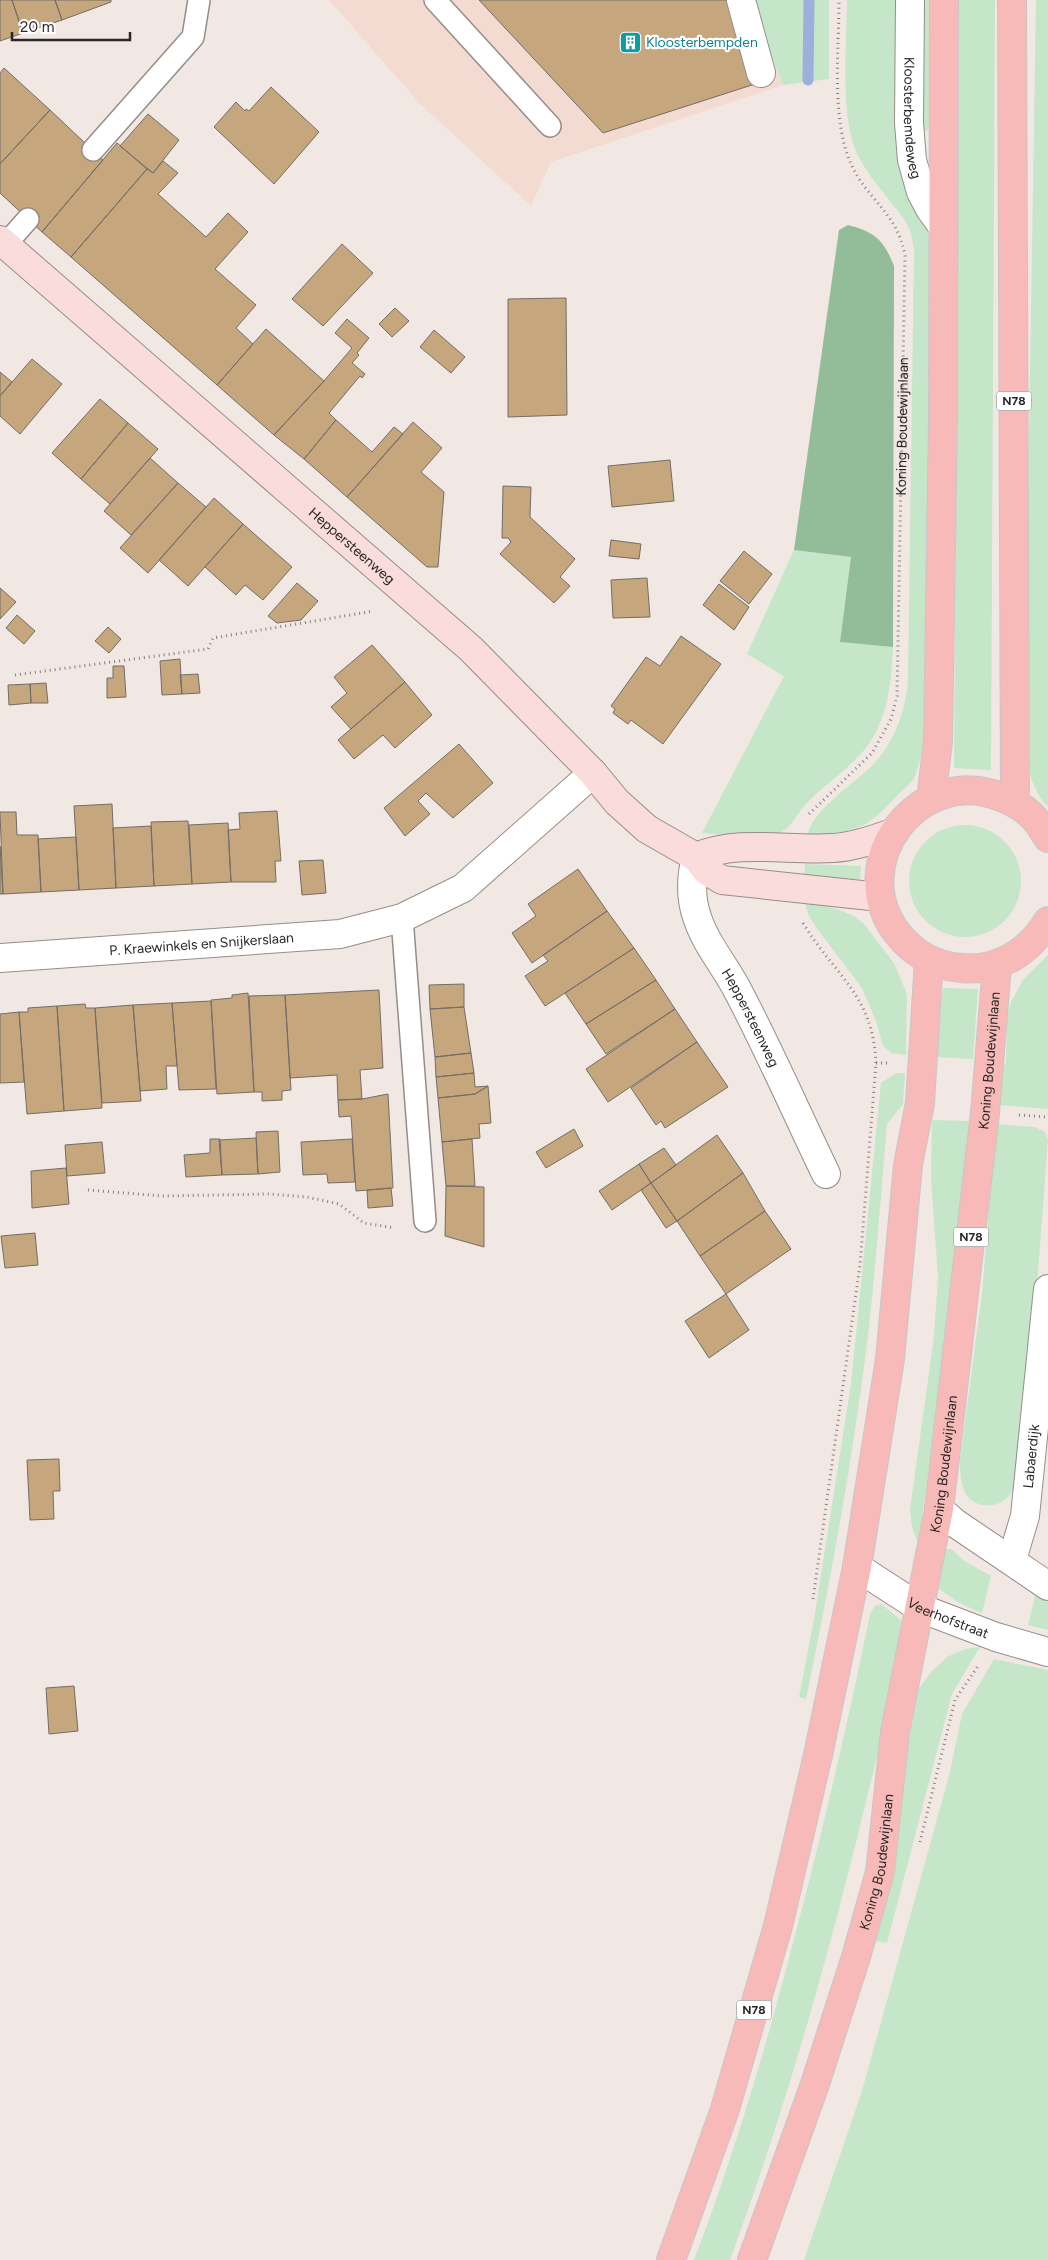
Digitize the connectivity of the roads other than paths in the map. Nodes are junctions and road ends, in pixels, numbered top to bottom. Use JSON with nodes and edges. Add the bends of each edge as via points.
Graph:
{"nodes":[{"id":1,"x":200,"y":0,"type":"edge"},
{"id":2,"x":435,"y":0,"type":"edge"},
{"id":3,"x":741,"y":0,"type":"edge"},
{"id":4,"x":910,"y":0,"type":"edge"},
{"id":5,"x":944,"y":0,"type":"edge"},
{"id":6,"x":1012,"y":0,"type":"edge"},
{"id":7,"x":762,"y":73,"type":"dead end"},
{"id":8,"x":550,"y":126,"type":"dead end"},
{"id":9,"x":92,"y":150,"type":"dead end"},
{"id":10,"x":28,"y":220,"type":"dead end"},
{"id":11,"x":943,"y":227,"type":"junction"},
{"id":12,"x":3,"y":242,"type":"edge"},
{"id":13,"x":593,"y":773,"type":"junction"},
{"id":14,"x":931,"y":799,"type":"junction"},
{"id":15,"x":1015,"y":803,"type":"junction"},
{"id":16,"x":892,"y":833,"type":"junction"},
{"id":17,"x":1048,"y":838,"type":"edge"},
{"id":18,"x":696,"y":857,"type":"junction"},
{"id":19,"x":880,"y":897,"type":"junction"},
{"id":20,"x":402,"y":918,"type":"junction"},
{"id":21,"x":1048,"y":921,"type":"edge"},
{"id":22,"x":0,"y":958,"type":"edge"},
{"id":23,"x":929,"y":960,"type":"junction"},
{"id":24,"x":997,"y":965,"type":"junction"},
{"id":25,"x":826,"y":1174,"type":"dead end"},
{"id":26,"x":425,"y":1220,"type":"road end"},
{"id":27,"x":1048,"y":1289,"type":"edge"},
{"id":28,"x":939,"y":1509,"type":"junction"},
{"id":29,"x":1012,"y":1560,"type":"junction"},
{"id":30,"x":857,"y":1567,"type":"junction"},
{"id":31,"x":1048,"y":1586,"type":"edge"},
{"id":32,"x":920,"y":1608,"type":"junction"},
{"id":33,"x":1048,"y":1652,"type":"edge"},
{"id":34,"x":671,"y":2260,"type":"edge"},
{"id":35,"x":752,"y":2260,"type":"edge"}],
"edges":[{"from":1,"to":9,"type":"lane","via":[[193,37]]},
{"from":2,"to":8,"type":"lane"},
{"from":3,"to":7,"type":"street"},
{"from":4,"to":11,"type":"street","name":"Kloosterbemdeweg","via":[[909,123],[912,160],[921,192]]},
{"from":5,"to":11,"type":"main road"},
{"from":6,"to":15,"type":"main road","number":"N78"},
{"from":10,"to":12,"type":"lane"},
{"from":11,"to":14,"type":"main road","via":[[938,742]]},
{"from":12,"to":13,"type":"street","name":"Heppersteenweg","via":[[471,649]]},
{"from":13,"to":18,"type":"street","name":"Heppersteenweg","via":[[617,802],[647,829]]},
{"from":13,"to":20,"type":"street","name":"P. Kraewinkels en Snijkerslaan","via":[[463,888]]},
{"from":14,"to":15,"type":"main road","via":[[959,791],[988,792]]},
{"from":14,"to":16,"type":"main road","via":[[909,813]]},
{"from":15,"to":17,"type":"main road","via":[[1035,819]]},
{"from":16,"to":18,"type":"street","via":[[862,844],[833,848],[733,847],[712,850]]},
{"from":16,"to":19,"type":"main road","via":[[883,853]]},
{"from":18,"to":19,"type":"street","name":"Heppersteenweg","via":[[714,876],[731,883]]},
{"from":18,"to":25,"type":"street","name":"Heppersteenweg","via":[[692,892],[702,931],[738,991]]},
{"from":19,"to":23,"type":"main road","via":[[890,923],[906,945]]},
{"from":20,"to":22,"type":"street","name":"P. Kraewinkels en Snijkerslaan","via":[[340,934]]},
{"from":20,"to":26,"type":"lane"},
{"from":21,"to":24,"type":"main road","via":[[1020,954]]},
{"from":23,"to":24,"type":"main road","via":[[951,968],[974,970]]},
{"from":23,"to":30,"type":"main road","number":"N78","via":[[920,1104],[908,1166],[890,1359]]},
{"from":24,"to":28,"type":"main road","name":"Koning Boudewijnlaan","number":"N78","via":[[986,1113]]},
{"from":27,"to":29,"type":"street","name":"Labaerdijk","via":[[1025,1516]]},
{"from":28,"to":29,"type":"street"},
{"from":28,"to":32,"type":"main road","name":"Koning Boudewijnlaan","number":"N78"},
{"from":29,"to":31,"type":"street"},
{"from":30,"to":32,"type":"street","name":"Veerhofstraat"},
{"from":30,"to":34,"type":"main road","number":"N78","via":[[778,1926],[726,2109]]},
{"from":32,"to":33,"type":"street","name":"Veerhofstraat","via":[[996,1637]]},
{"from":32,"to":35,"type":"main road","name":"Koning Boudewijnlaan","number":"N78","via":[[895,1732],[880,1872],[815,2084]]}]}
